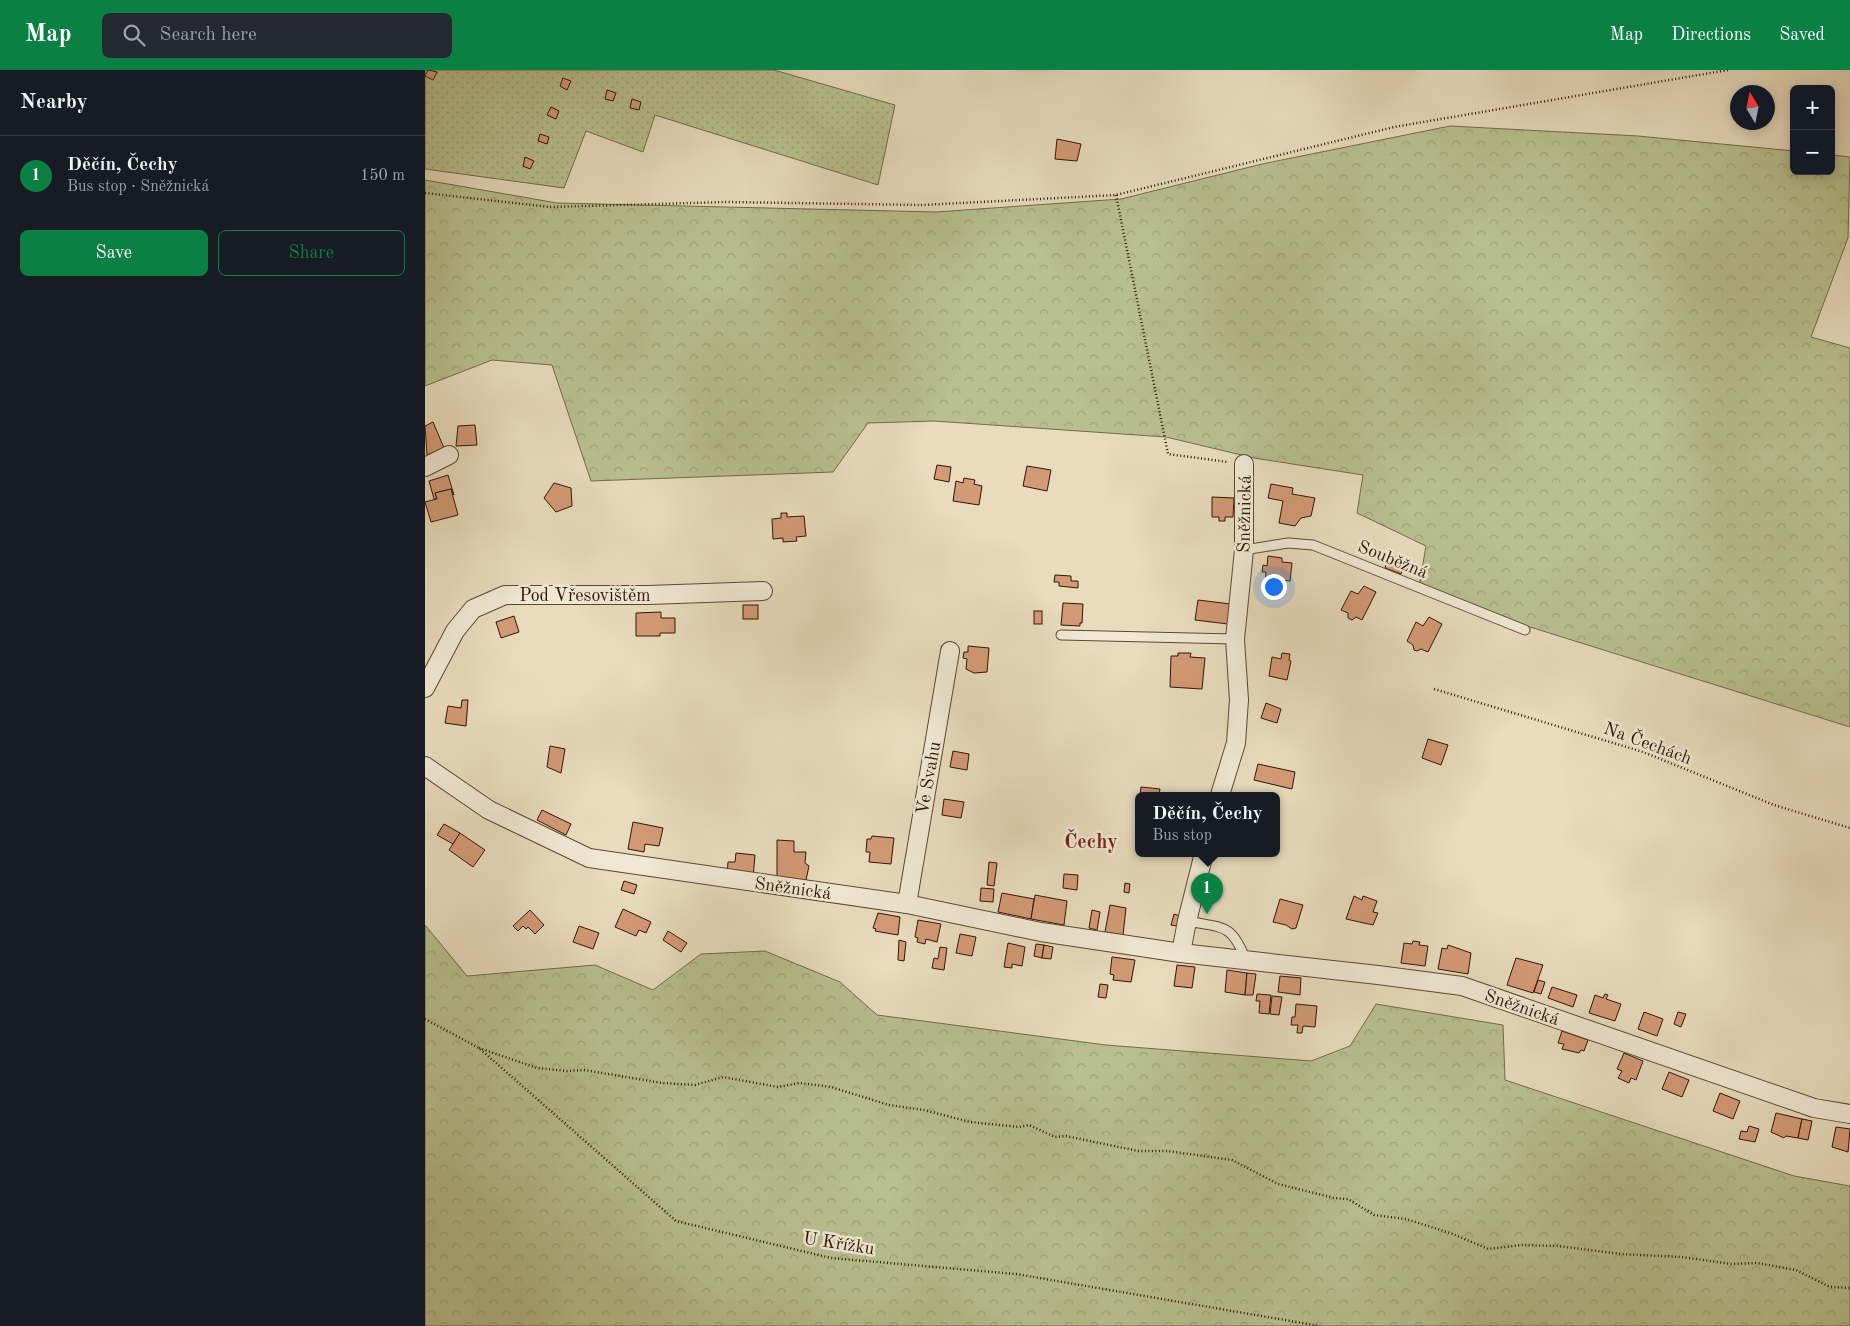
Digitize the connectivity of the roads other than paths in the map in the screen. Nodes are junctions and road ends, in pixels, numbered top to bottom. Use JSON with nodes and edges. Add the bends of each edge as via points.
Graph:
{"nodes":[{"id":1,"x":449,"y":455,"type":"dead end"},
{"id":2,"x":1244,"y":464,"type":"road end"},
{"id":3,"x":425,"y":467,"type":"edge"},
{"id":4,"x":1244,"y":550,"type":"junction"},
{"id":5,"x":763,"y":591,"type":"dead end"},
{"id":6,"x":1525,"y":630,"type":"dead end"},
{"id":7,"x":1061,"y":635,"type":"dead end"},
{"id":8,"x":1235,"y":639,"type":"junction"},
{"id":9,"x":950,"y":651,"type":"dead end"},
{"id":10,"x":425,"y":688,"type":"edge"},
{"id":11,"x":425,"y":766,"type":"edge"},
{"id":12,"x":1221,"y":792,"type":"edge"},
{"id":13,"x":1203,"y":857,"type":"edge"},
{"id":14,"x":907,"y":904,"type":"junction"},
{"id":15,"x":1187,"y":921,"type":"junction"},
{"id":16,"x":1181,"y":953,"type":"junction"},
{"id":17,"x":1246,"y":962,"type":"junction"},
{"id":18,"x":1850,"y":1114,"type":"edge"}],
"edges":[{"from":1,"to":3,"type":"street"},
{"from":2,"to":4,"type":"street","name":"Sněžnická"},
{"from":4,"to":6,"type":"lane","name":"Souběžná","via":[[1287,543],[1313,545]]},
{"from":4,"to":8,"type":"street","name":"Sněžnická"},
{"from":5,"to":10,"type":"street","name":"Pod Vřesovištěm","via":[[505,595],[473,609],[455,631]]},
{"from":7,"to":8,"type":"lane"},
{"from":8,"to":12,"type":"street","name":"Sněžnická","via":[[1239,700],[1236,743]]},
{"from":9,"to":14,"type":"street","name":"Ve Svahu"},
{"from":11,"to":14,"type":"street","name":"Sněžnická","via":[[489,810],[589,858]]},
{"from":13,"to":15,"type":"street"},
{"from":14,"to":16,"type":"street","name":"Sněžnická","via":[[1041,932]]},
{"from":15,"to":16,"type":"street"},
{"from":15,"to":17,"type":"lane","via":[[1227,929],[1239,941]]},
{"from":16,"to":17,"type":"street","name":"Sněžnická"},
{"from":17,"to":18,"type":"street","name":"Sněžnická","via":[[1378,974],[1462,986],[1814,1108]]}]}
